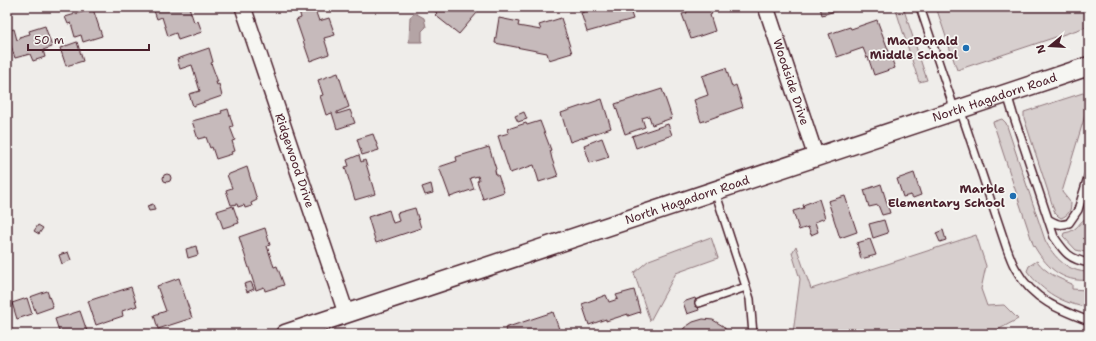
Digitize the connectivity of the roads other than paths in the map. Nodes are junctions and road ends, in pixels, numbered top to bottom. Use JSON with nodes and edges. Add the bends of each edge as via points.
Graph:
{"nodes":[{"id":1,"x":243,"y":7,"type":"edge"},
{"id":2,"x":766,"y":7,"type":"edge"},
{"id":3,"x":920,"y":7,"type":"edge"},
{"id":4,"x":1089,"y":66,"type":"edge"},
{"id":5,"x":1007,"y":94,"type":"junction"},
{"id":6,"x":957,"y":110,"type":"junction"},
{"id":7,"x":816,"y":157,"type":"junction"},
{"id":8,"x":1089,"y":174,"type":"edge"},
{"id":9,"x":714,"y":191,"type":"junction"},
{"id":10,"x":1048,"y":218,"type":"junction"},
{"id":11,"x":1089,"y":263,"type":"edge"},
{"id":12,"x":746,"y":287,"type":"junction"},
{"id":13,"x":699,"y":303,"type":"dead end"},
{"id":14,"x":346,"y":313,"type":"junction"},
{"id":15,"x":1089,"y":321,"type":"edge"},
{"id":16,"x":285,"y":334,"type":"edge"},
{"id":17,"x":753,"y":334,"type":"edge"}],
"edges":[{"from":1,"to":14,"type":"street","name":"Ridgewood Drive"},
{"from":2,"to":7,"type":"street","name":"Woodside Drive"},
{"from":3,"to":6,"type":"lane"},
{"from":4,"to":5,"type":"street","name":"North Hagadorn Road"},
{"from":5,"to":6,"type":"street","name":"North Hagadorn Road"},
{"from":5,"to":10,"type":"lane"},
{"from":6,"to":7,"type":"street","name":"North Hagadorn Road"},
{"from":6,"to":15,"type":"lane","via":[[1016,271],[1041,299],[1059,310]]},
{"from":7,"to":9,"type":"street","name":"North Hagadorn Road"},
{"from":8,"to":10,"type":"lane","via":[[1078,210],[1069,223],[1061,225]]},
{"from":9,"to":12,"type":"lane"},
{"from":9,"to":14,"type":"street","name":"North Hagadorn Road"},
{"from":10,"to":11,"type":"lane","via":[[1054,237],[1063,251],[1075,260]]},
{"from":12,"to":13,"type":"lane"},
{"from":12,"to":17,"type":"lane","via":[[750,300]]},
{"from":14,"to":16,"type":"street","name":"North Hagadorn Road"}]}
